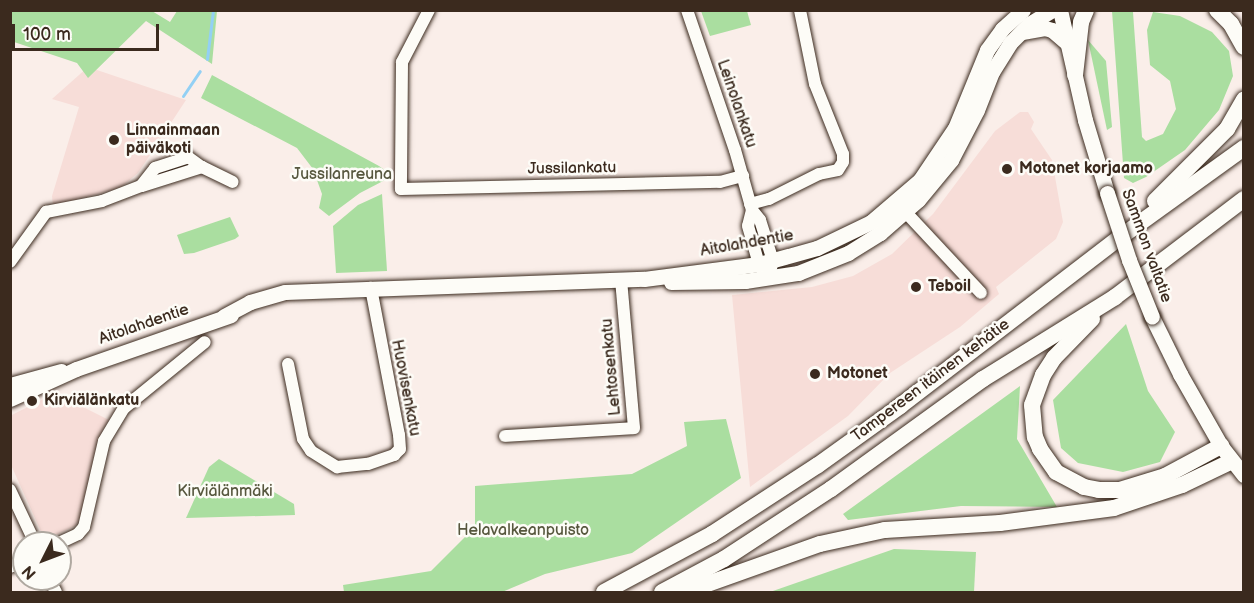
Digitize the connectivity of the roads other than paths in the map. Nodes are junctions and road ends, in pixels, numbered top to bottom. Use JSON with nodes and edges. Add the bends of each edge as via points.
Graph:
{"nodes":[{"id":1,"x":429,"y":10,"type":"edge"},
{"id":2,"x":687,"y":10,"type":"edge"},
{"id":3,"x":800,"y":10,"type":"edge"},
{"id":4,"x":1023,"y":10,"type":"edge"},
{"id":5,"x":1052,"y":10,"type":"edge"},
{"id":6,"x":1060,"y":10,"type":"edge"},
{"id":7,"x":1086,"y":10,"type":"edge"},
{"id":8,"x":1217,"y":10,"type":"edge"},
{"id":9,"x":1020,"y":33,"type":"junction"},
{"id":10,"x":1067,"y":43,"type":"junction"},
{"id":11,"x":1244,"y":47,"type":"edge"},
{"id":12,"x":1075,"y":75,"type":"junction"},
{"id":13,"x":1244,"y":99,"type":"edge"},
{"id":14,"x":1244,"y":148,"type":"edge"},
{"id":15,"x":743,"y":176,"type":"junction"},
{"id":16,"x":233,"y":182,"type":"dead end"},
{"id":17,"x":1244,"y":200,"type":"edge"},
{"id":18,"x":751,"y":207,"type":"junction"},
{"id":19,"x":901,"y":208,"type":"junction"},
{"id":20,"x":1119,"y":238,"type":"junction"},
{"id":21,"x":10,"y":262,"type":"edge"},
{"id":22,"x":766,"y":262,"type":"junction"},
{"id":23,"x":769,"y":278,"type":"junction"},
{"id":24,"x":644,"y":279,"type":"junction"},
{"id":25,"x":621,"y":280,"type":"junction"},
{"id":26,"x":371,"y":288,"type":"junction"},
{"id":27,"x":981,"y":293,"type":"dead end"},
{"id":28,"x":1114,"y":297,"type":"junction"},
{"id":29,"x":205,"y":342,"type":"dead end"},
{"id":30,"x":288,"y":364,"type":"dead end"},
{"id":31,"x":76,"y":369,"type":"junction"},
{"id":32,"x":10,"y":385,"type":"edge"},
{"id":33,"x":10,"y":399,"type":"edge"},
{"id":34,"x":505,"y":436,"type":"dead end"},
{"id":35,"x":1221,"y":446,"type":"junction"},
{"id":36,"x":1232,"y":461,"type":"junction"},
{"id":37,"x":1244,"y":475,"type":"edge"},
{"id":38,"x":10,"y":490,"type":"edge"},
{"id":39,"x":29,"y":531,"type":"edge"},
{"id":40,"x":72,"y":537,"type":"edge"},
{"id":41,"x":604,"y":592,"type":"edge"},
{"id":42,"x":662,"y":592,"type":"edge"},
{"id":43,"x":685,"y":592,"type":"edge"}],
"edges":[{"from":1,"to":15,"type":"street","name":"Jussilankatu","via":[[402,62],[401,189],[720,182]]},
{"from":2,"to":15,"type":"street","name":"Leinolankatu"},
{"from":3,"to":18,"type":"street","via":[[815,84],[843,162],[838,170],[819,174]]},
{"from":4,"to":19,"type":"main road","name":"Aitolahdentie","via":[[1002,29],[987,51],[955,128]]},
{"from":5,"to":9,"type":"main road","name":"Aitolahdentie"},
{"from":6,"to":10,"type":"main road","name":"Sammon valtatie"},
{"from":7,"to":12,"type":"highway"},
{"from":8,"to":11,"type":"highway","via":[[1231,24]]},
{"from":9,"to":10,"type":"main road","via":[[1045,28]]},
{"from":9,"to":19,"type":"main road","name":"Aitolahdentie","via":[[992,72],[951,160]]},
{"from":10,"to":12,"type":"main road","name":"Sammon valtatie"},
{"from":12,"to":35,"type":"main road","name":"Sammon valtatie","bridge":true,"via":[[1129,260],[1180,374]]},
{"from":13,"to":20,"type":"highway","via":[[1216,142]]},
{"from":14,"to":20,"type":"highway","name":"Tampereen itäinen kehätie"},
{"from":15,"to":18,"type":"street","name":"Leinolankatu"},
{"from":16,"to":21,"type":"street","via":[[202,167],[102,201],[46,212]]},
{"from":17,"to":28,"type":"highway","name":"Tampereen itäinen kehätie"},
{"from":18,"to":22,"type":"street","name":"Leinolankatu","via":[[760,220]]},
{"from":19,"to":22,"type":"main road","name":"Aitolahdentie","via":[[817,248]]},
{"from":19,"to":23,"type":"main road","name":"Aitolahdentie","via":[[880,233],[848,253],[798,273]]},
{"from":19,"to":27,"type":"street"},
{"from":20,"to":41,"type":"highway","name":"Tampereen itäinen kehätie","via":[[818,465],[712,534]]},
{"from":22,"to":23,"type":"street"},
{"from":22,"to":24,"type":"main road","name":"Aitolahdentie"},
{"from":23,"to":24,"type":"main road","name":"Aitolahdentie","via":[[670,282]]},
{"from":24,"to":25,"type":"main road","name":"Aitolahdentie"},
{"from":25,"to":26,"type":"main road","name":"Aitolahdentie"},
{"from":25,"to":34,"type":"street","name":"Lehtosenkatu","via":[[634,428]]},
{"from":26,"to":30,"type":"street","name":"Huovisenkatu","via":[[399,435],[400,449],[394,455],[368,464],[337,467],[310,451],[303,439]]},
{"from":26,"to":31,"type":"main road","name":"Aitolahdentie","via":[[326,291],[224,316]]},
{"from":28,"to":35,"type":"highway","via":[[1054,358],[1035,391],[1032,422],[1048,462],[1056,472],[1084,487],[1120,490],[1165,476]]},
{"from":28,"to":42,"type":"highway","name":"Tampereen itäinen kehätie","via":[[983,379],[774,527]]},
{"from":29,"to":40,"type":"street","via":[[124,408],[104,441],[88,519]]},
{"from":31,"to":32,"type":"main road","name":"Aitolahdentie"},
{"from":31,"to":33,"type":"main road","name":"Aitolahdentie"},
{"from":35,"to":36,"type":"main road","name":"Sammon valtatie"},
{"from":36,"to":37,"type":"main road","name":"Sammon valtatie"},
{"from":36,"to":43,"type":"highway","via":[[1182,485],[1114,508],[1000,523],[885,530],[820,544]]},
{"from":38,"to":39,"type":"street"}]}
